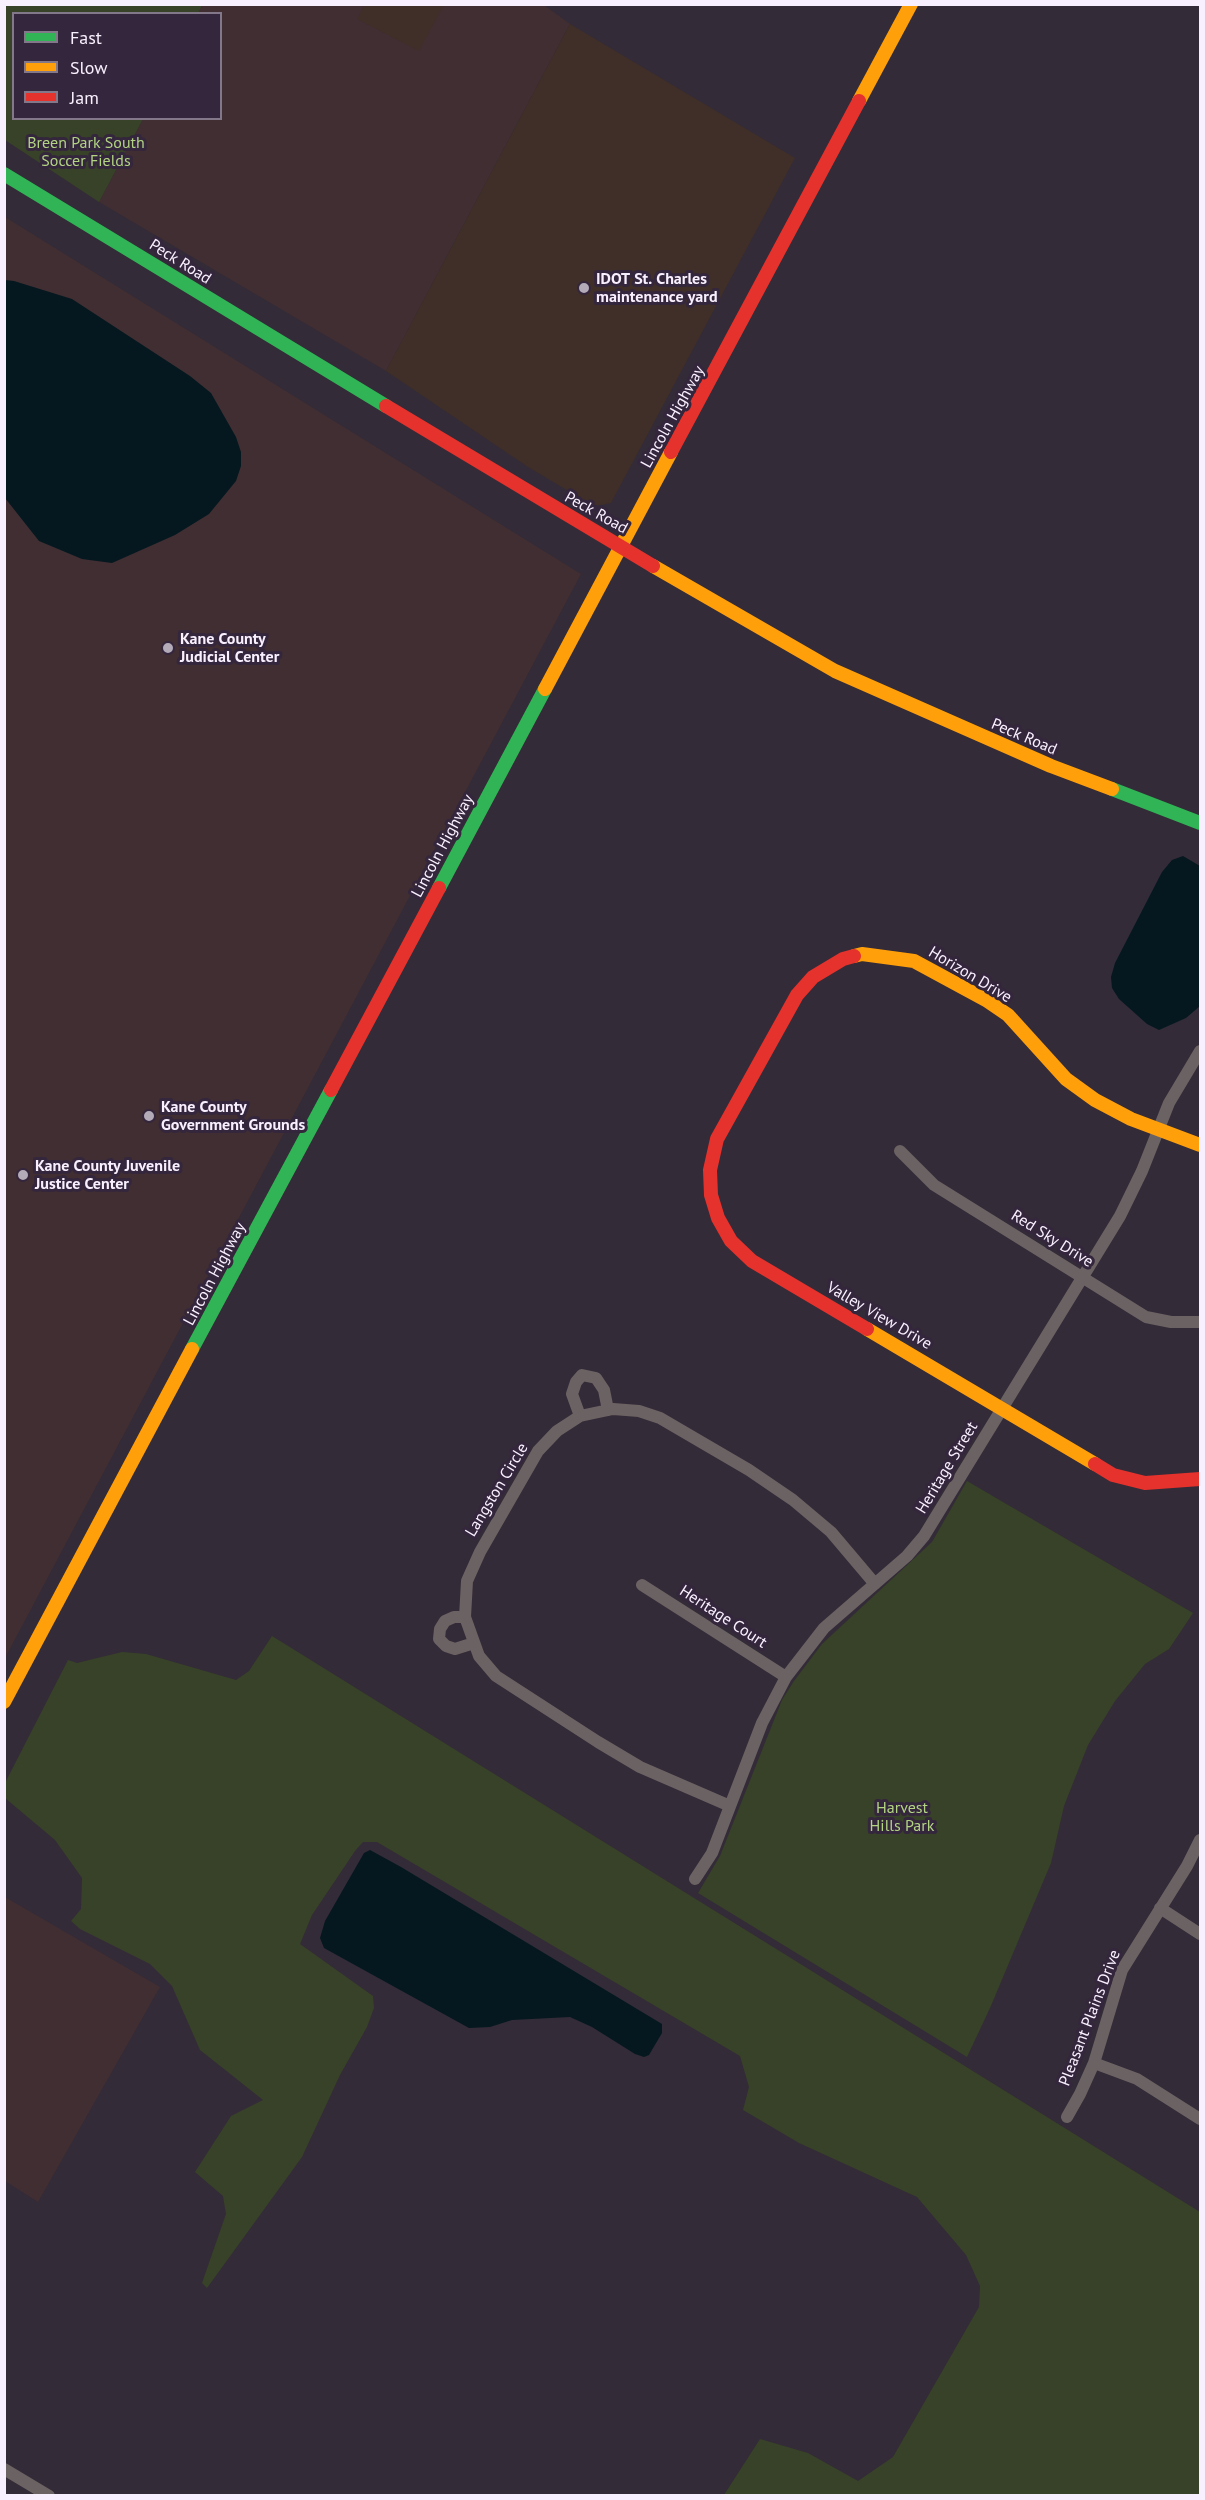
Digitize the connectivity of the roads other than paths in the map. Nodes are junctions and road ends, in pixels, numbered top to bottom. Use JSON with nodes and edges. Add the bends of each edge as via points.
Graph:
{"nodes":[{"id":1,"x":911,"y":4,"type":"edge"},
{"id":2,"x":4,"y":174,"type":"edge"},
{"id":3,"x":621,"y":546,"type":"junction"},
{"id":4,"x":1200,"y":823,"type":"edge"},
{"id":5,"x":1200,"y":1051,"type":"edge"},
{"id":6,"x":763,"y":1053,"type":"joint"},
{"id":7,"x":1159,"y":1128,"type":"junction"},
{"id":8,"x":1200,"y":1145,"type":"edge"},
{"id":9,"x":900,"y":1151,"type":"dead end"},
{"id":10,"x":1082,"y":1277,"type":"junction"},
{"id":11,"x":1200,"y":1322,"type":"edge"},
{"id":12,"x":1003,"y":1409,"type":"junction"},
{"id":13,"x":608,"y":1410,"type":"junction"},
{"id":14,"x":580,"y":1416,"type":"junction"},
{"id":15,"x":1200,"y":1479,"type":"edge"},
{"id":16,"x":875,"y":1584,"type":"junction"},
{"id":17,"x":642,"y":1585,"type":"dead end"},
{"id":18,"x":465,"y":1617,"type":"junction"},
{"id":19,"x":474,"y":1643,"type":"junction"},
{"id":20,"x":786,"y":1677,"type":"junction"},
{"id":21,"x":4,"y":1702,"type":"edge"},
{"id":22,"x":730,"y":1806,"type":"junction"},
{"id":23,"x":1200,"y":1840,"type":"edge"},
{"id":24,"x":695,"y":1879,"type":"dead end"},
{"id":25,"x":1160,"y":1908,"type":"junction"},
{"id":26,"x":1200,"y":1934,"type":"edge"},
{"id":27,"x":1095,"y":2063,"type":"junction"},
{"id":28,"x":1067,"y":2116,"type":"dead end"},
{"id":29,"x":1200,"y":2119,"type":"edge"},
{"id":30,"x":4,"y":2469,"type":"edge"},
{"id":31,"x":49,"y":2496,"type":"edge"}],
"edges":[{"from":1,"to":3,"type":"main road","name":"Lincoln Highway"},
{"from":2,"to":3,"type":"main road","name":"Peck Road"},
{"from":3,"to":4,"type":"main road","name":"Peck Road","via":[[777,639],[865,685],[1051,766]]},
{"from":3,"to":21,"type":"main road","name":"Lincoln Highway"},
{"from":5,"to":7,"type":"street","name":"Heritage Street"},
{"from":6,"to":7,"type":"main road","name":"Horizon Drive","via":[[797,995],[827,968],[862,954],[914,961],[1008,1016],[1066,1079],[1095,1100]]},
{"from":6,"to":12,"type":"main road","name":"Valley View Drive","via":[[712,1154],[711,1195],[731,1241],[752,1261]]},
{"from":7,"to":8,"type":"main road","name":"Horizon Drive"},
{"from":7,"to":10,"type":"street","name":"Heritage Street","via":[[1119,1216]]},
{"from":9,"to":10,"type":"street","name":"Red Sky Drive","via":[[934,1185]]},
{"from":10,"to":11,"type":"street","name":"Red Sky Drive","via":[[1146,1317]]},
{"from":10,"to":12,"type":"street","name":"Heritage Street"},
{"from":12,"to":15,"type":"main road","name":"Valley View Drive","via":[[1123,1478],[1157,1483]]},
{"from":12,"to":16,"type":"street","name":"Heritage Street","via":[[924,1536]]},
{"from":13,"to":14,"type":"street","name":"Langston Circle"},
{"from":13,"to":14,"type":"street","via":[[604,1390],[596,1378],[582,1375],[572,1394]]},
{"from":13,"to":16,"type":"street","name":"Langston Circle","via":[[639,1411],[660,1418],[749,1470],[831,1532]]},
{"from":14,"to":18,"type":"street","name":"Langston Circle","via":[[557,1431],[538,1451],[497,1521],[467,1581]]},
{"from":16,"to":20,"type":"street","name":"Heritage Street","via":[[824,1628]]},
{"from":17,"to":20,"type":"street","name":"Heritage Court"},
{"from":18,"to":19,"type":"street","name":"Langston Circle"},
{"from":18,"to":19,"type":"street","via":[[445,1621],[439,1639],[455,1649]]},
{"from":19,"to":22,"type":"street","name":"Langston Circle","via":[[479,1656],[496,1676],[542,1707],[640,1767]]},
{"from":20,"to":22,"type":"street","name":"Heritage Street","via":[[762,1723]]},
{"from":22,"to":24,"type":"street","name":"Heritage Street","via":[[712,1853]]},
{"from":23,"to":25,"type":"street","name":"Pleasant Plains Drive"},
{"from":25,"to":26,"type":"street"},
{"from":25,"to":27,"type":"street","name":"Pleasant Plains Drive","via":[[1122,1971]]},
{"from":27,"to":28,"type":"street","name":"Pleasant Plains Drive"},
{"from":27,"to":29,"type":"street","via":[[1137,2079]]},
{"from":30,"to":31,"type":"street"}]}
